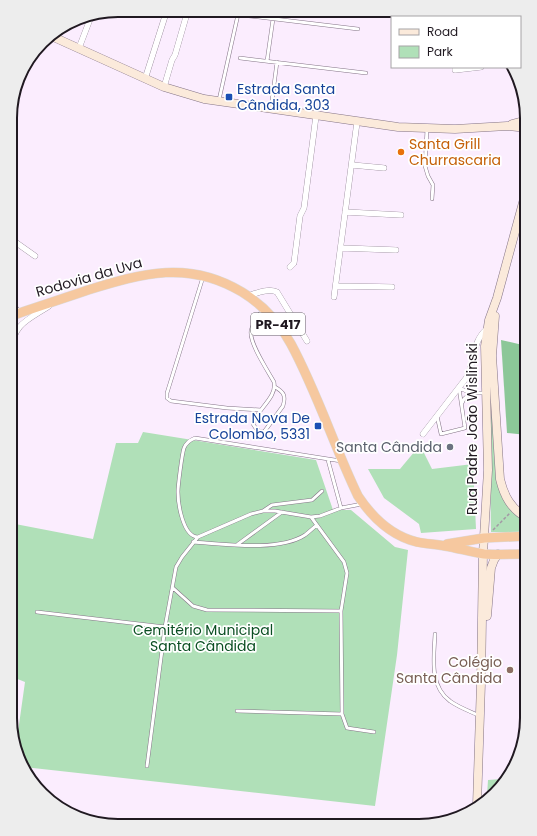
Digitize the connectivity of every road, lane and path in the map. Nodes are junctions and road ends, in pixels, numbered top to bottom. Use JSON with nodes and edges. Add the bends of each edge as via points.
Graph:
{"nodes":[{"id":1,"x":165,"y":17,"type":"edge"},
{"id":2,"x":186,"y":17,"type":"edge"},
{"id":3,"x":237,"y":17,"type":"edge"},
{"id":4,"x":257,"y":17,"type":"edge"},
{"id":5,"x":273,"y":19,"type":"junction"},
{"id":6,"x":89,"y":21,"type":"edge"},
{"id":7,"x":358,"y":29,"type":"dead end"},
{"id":8,"x":56,"y":38,"type":"edge"},
{"id":9,"x":78,"y":48,"type":"junction"},
{"id":10,"x":240,"y":58,"type":"dead end"},
{"id":11,"x":267,"y":61,"type":"junction"},
{"id":12,"x":277,"y":62,"type":"junction"},
{"id":13,"x":455,"y":68,"type":"edge"},
{"id":14,"x":470,"y":68,"type":"edge"},
{"id":15,"x":366,"y":73,"type":"dead end"},
{"id":16,"x":145,"y":80,"type":"junction"},
{"id":17,"x":164,"y":87,"type":"junction"},
{"id":18,"x":219,"y":102,"type":"junction"},
{"id":19,"x":270,"y":110,"type":"junction"},
{"id":20,"x":316,"y":116,"type":"junction"},
{"id":21,"x":357,"y":122,"type":"junction"},
{"id":22,"x":520,"y":122,"type":"edge"},
{"id":23,"x":507,"y":126,"type":"junction"},
{"id":24,"x":520,"y":127,"type":"edge"},
{"id":25,"x":427,"y":129,"type":"junction"},
{"id":26,"x":352,"y":165,"type":"junction"},
{"id":27,"x":384,"y":168,"type":"dead end"},
{"id":28,"x":432,"y":199,"type":"dead end"},
{"id":29,"x":346,"y":212,"type":"junction"},
{"id":30,"x":401,"y":215,"type":"dead end"},
{"id":31,"x":520,"y":215,"type":"edge"},
{"id":32,"x":517,"y":224,"type":"junction"},
{"id":33,"x":520,"y":225,"type":"edge"},
{"id":34,"x":17,"y":243,"type":"edge"},
{"id":35,"x":341,"y":248,"type":"junction"},
{"id":36,"x":396,"y":250,"type":"dead end"},
{"id":37,"x":35,"y":256,"type":"dead end"},
{"id":38,"x":290,"y":268,"type":"dead end"},
{"id":39,"x":204,"y":276,"type":"junction"},
{"id":40,"x":336,"y":286,"type":"junction"},
{"id":41,"x":392,"y":287,"type":"dead end"},
{"id":42,"x":248,"y":296,"type":"junction"},
{"id":43,"x":334,"y":297,"type":"dead end"},
{"id":44,"x":497,"y":298,"type":"junction"},
{"id":45,"x":59,"y":300,"type":"junction"},
{"id":46,"x":264,"y":308,"type":"junction"},
{"id":47,"x":17,"y":309,"type":"edge"},
{"id":48,"x":20,"y":313,"type":"junction"},
{"id":49,"x":17,"y":314,"type":"edge"},
{"id":50,"x":487,"y":329,"type":"junction"},
{"id":51,"x":17,"y":330,"type":"edge"},
{"id":52,"x":307,"y":341,"type":"dead end"},
{"id":53,"x":275,"y":387,"type":"junction"},
{"id":54,"x":459,"y":388,"type":"junction"},
{"id":55,"x":471,"y":393,"type":"junction"},
{"id":56,"x":485,"y":393,"type":"junction"},
{"id":57,"x":462,"y":404,"type":"junction"},
{"id":58,"x":260,"y":410,"type":"junction"},
{"id":59,"x":437,"y":416,"type":"junction"},
{"id":60,"x":497,"y":433,"type":"junction"},
{"id":61,"x":424,"y":434,"type":"dead end"},
{"id":62,"x":328,"y":460,"type":"junction"},
{"id":63,"x":342,"y":461,"type":"junction"},
{"id":64,"x":322,"y":491,"type":"dead end"},
{"id":65,"x":364,"y":504,"type":"junction"},
{"id":66,"x":341,"y":508,"type":"junction"},
{"id":67,"x":514,"y":509,"type":"junction"},
{"id":68,"x":262,"y":511,"type":"junction"},
{"id":69,"x":282,"y":512,"type":"junction"},
{"id":70,"x":520,"y":513,"type":"edge"},
{"id":71,"x":311,"y":516,"type":"junction"},
{"id":72,"x":317,"y":525,"type":"junction"},
{"id":73,"x":520,"y":536,"type":"edge"},
{"id":74,"x":198,"y":537,"type":"junction"},
{"id":75,"x":484,"y":538,"type":"junction"},
{"id":76,"x":193,"y":542,"type":"junction"},
{"id":77,"x":238,"y":545,"type":"junction"},
{"id":78,"x":440,"y":545,"type":"junction"},
{"id":79,"x":483,"y":554,"type":"junction"},
{"id":80,"x":498,"y":554,"type":"junction"},
{"id":81,"x":520,"y":554,"type":"edge"},
{"id":82,"x":173,"y":587,"type":"junction"},
{"id":83,"x":341,"y":611,"type":"junction"},
{"id":84,"x":37,"y":612,"type":"dead end"},
{"id":85,"x":165,"y":627,"type":"junction"},
{"id":86,"x":435,"y":634,"type":"dead end"},
{"id":87,"x":481,"y":683,"type":"junction"},
{"id":88,"x":236,"y":710,"type":"dead end"},
{"id":89,"x":342,"y":714,"type":"junction"},
{"id":90,"x":480,"y":716,"type":"junction"},
{"id":91,"x":374,"y":732,"type":"dead end"},
{"id":92,"x":148,"y":766,"type":"dead end"},
{"id":93,"x":477,"y":801,"type":"edge"}],
"edges":[{"from":1,"to":16,"type":"street"},
{"from":2,"to":17,"type":"street"},
{"from":3,"to":18,"type":"lane"},
{"from":4,"to":5,"type":"lane"},
{"from":5,"to":7,"type":"lane"},
{"from":5,"to":11,"type":"lane"},
{"from":6,"to":9,"type":"street"},
{"from":8,"to":9,"type":"main road"},
{"from":9,"to":16,"type":"main road"},
{"from":10,"to":11,"type":"lane"},
{"from":11,"to":12,"type":"lane"},
{"from":12,"to":15,"type":"lane"},
{"from":12,"to":19,"type":"lane"},
{"from":13,"to":14,"type":"street"},
{"from":16,"to":17,"type":"main road"},
{"from":17,"to":18,"type":"main road","via":[[188,96]]},
{"from":18,"to":19,"type":"main road"},
{"from":19,"to":20,"type":"main road"},
{"from":20,"to":21,"type":"main road"},
{"from":20,"to":38,"type":"street","via":[[304,208],[300,216],[294,263]]},
{"from":21,"to":25,"type":"main road"},
{"from":21,"to":26,"type":"street"},
{"from":22,"to":23,"type":"main road"},
{"from":23,"to":24,"type":"main road"},
{"from":23,"to":25,"type":"main road"},
{"from":25,"to":28,"type":"lane","via":[[425,166],[433,185]]},
{"from":26,"to":27,"type":"street"},
{"from":26,"to":29,"type":"street"},
{"from":29,"to":30,"type":"street"},
{"from":29,"to":35,"type":"street"},
{"from":31,"to":32,"type":"main road","name":"Rua Padre João Wislinski"},
{"from":32,"to":33,"type":"lane"},
{"from":32,"to":44,"type":"main road","name":"Rua Padre João Wislinski"},
{"from":34,"to":37,"type":"street"},
{"from":35,"to":36,"type":"street"},
{"from":35,"to":40,"type":"street"},
{"from":39,"to":42,"type":"highway","name":"Rodovia da Uva","number":"PR-417"},
{"from":39,"to":45,"type":"highway","name":"Rodovia da Uva","number":"PR-417","via":[[177,272],[146,274]]},
{"from":39,"to":58,"type":"lane","via":[[167,398],[171,401],[213,407]]},
{"from":40,"to":41,"type":"street"},
{"from":40,"to":43,"type":"street"},
{"from":42,"to":46,"type":"highway","name":"Rodovia da Uva","number":"PR-417"},
{"from":42,"to":52,"type":"street","via":[[269,290],[277,292]]},
{"from":44,"to":50,"type":"main road","name":"Rua Padre João Wislinski"},
{"from":44,"to":60,"type":"main road","name":"Rua Padre João Wislinski","via":[[492,356]]},
{"from":45,"to":48,"type":"highway","name":"Rodovia da Uva","number":"PR-417"},
{"from":45,"to":51,"type":"street"},
{"from":46,"to":53,"type":"lane","via":[[251,330],[251,336]]},
{"from":46,"to":63,"type":"highway","name":"Rodovia da Uva","number":"PR-417","via":[[283,330],[296,352]]},
{"from":47,"to":48,"type":"lane"},
{"from":48,"to":49,"type":"highway","name":"Rodovia da Uva","number":"PR-417"},
{"from":50,"to":54,"type":"street","via":[[479,337],[470,373]]},
{"from":50,"to":56,"type":"main road","name":"Rua Padre João Wislinski","via":[[484,357]]},
{"from":53,"to":58,"type":"lane"},
{"from":53,"to":58,"type":"lane","via":[[284,395],[283,406],[264,432],[256,430],[253,424]]},
{"from":54,"to":55,"type":"lane"},
{"from":54,"to":57,"type":"lane"},
{"from":54,"to":59,"type":"street"},
{"from":55,"to":56,"type":"lane"},
{"from":55,"to":57,"type":"lane"},
{"from":56,"to":60,"type":"main road","via":[[492,402]]},
{"from":56,"to":75,"type":"main road","name":"Rua Padre João Wislinski","via":[[488,465]]},
{"from":57,"to":59,"type":"lane","via":[[465,428],[441,434]]},
{"from":59,"to":61,"type":"street"},
{"from":60,"to":67,"type":"main road","name":"Rua Padre João Wislinski","via":[[502,487]]},
{"from":62,"to":63,"type":"lane"},
{"from":62,"to":66,"type":"lane"},
{"from":62,"to":74,"type":"lane","via":[[195,438],[188,441],[184,448],[178,491],[183,522],[193,537]]},
{"from":63,"to":65,"type":"highway","name":"Rodovia da Uva","number":"PR-417"},
{"from":64,"to":68,"type":"lane","via":[[312,500],[272,504]]},
{"from":65,"to":66,"type":"lane"},
{"from":65,"to":78,"type":"highway","name":"Rodovia da Uva","number":"PR-417","via":[[376,519],[404,538]]},
{"from":66,"to":71,"type":"lane","via":[[320,516]]},
{"from":67,"to":70,"type":"main road","name":"Rua Padre João Wislinski"},
{"from":67,"to":75,"type":"path"},
{"from":68,"to":69,"type":"lane"},
{"from":68,"to":74,"type":"lane"},
{"from":69,"to":71,"type":"lane"},
{"from":69,"to":77,"type":"lane"},
{"from":71,"to":72,"type":"lane"},
{"from":72,"to":77,"type":"lane","via":[[292,540],[258,546]]},
{"from":72,"to":83,"type":"lane","via":[[344,562],[347,573]]},
{"from":73,"to":75,"type":"highway","name":"Rodovia da Uva"},
{"from":74,"to":76,"type":"lane"},
{"from":75,"to":78,"type":"highway","name":"Rodovia da Uva","number":"PR-417"},
{"from":75,"to":79,"type":"main road","name":"Rua Padre João Wislinski"},
{"from":76,"to":77,"type":"lane"},
{"from":76,"to":82,"type":"lane","via":[[176,567]]},
{"from":78,"to":79,"type":"highway","name":"Rodovia da Uva","number":"PR-417"},
{"from":79,"to":80,"type":"highway","name":"Rodovia da Uva"},
{"from":79,"to":87,"type":"main road","name":"Rua Padre João Wislinski"},
{"from":80,"to":81,"type":"highway","name":"Rodovia da Uva"},
{"from":80,"to":87,"type":"main road","via":[[491,568]]},
{"from":82,"to":83,"type":"lane","via":[[193,606],[207,610]]},
{"from":82,"to":85,"type":"lane"},
{"from":83,"to":89,"type":"lane"},
{"from":84,"to":85,"type":"lane"},
{"from":85,"to":92,"type":"lane"},
{"from":86,"to":90,"type":"lane","via":[[434,669],[440,690],[451,702]]},
{"from":87,"to":90,"type":"main road"},
{"from":88,"to":89,"type":"lane"},
{"from":89,"to":91,"type":"lane","via":[[347,728]]},
{"from":90,"to":93,"type":"main road"}]}
